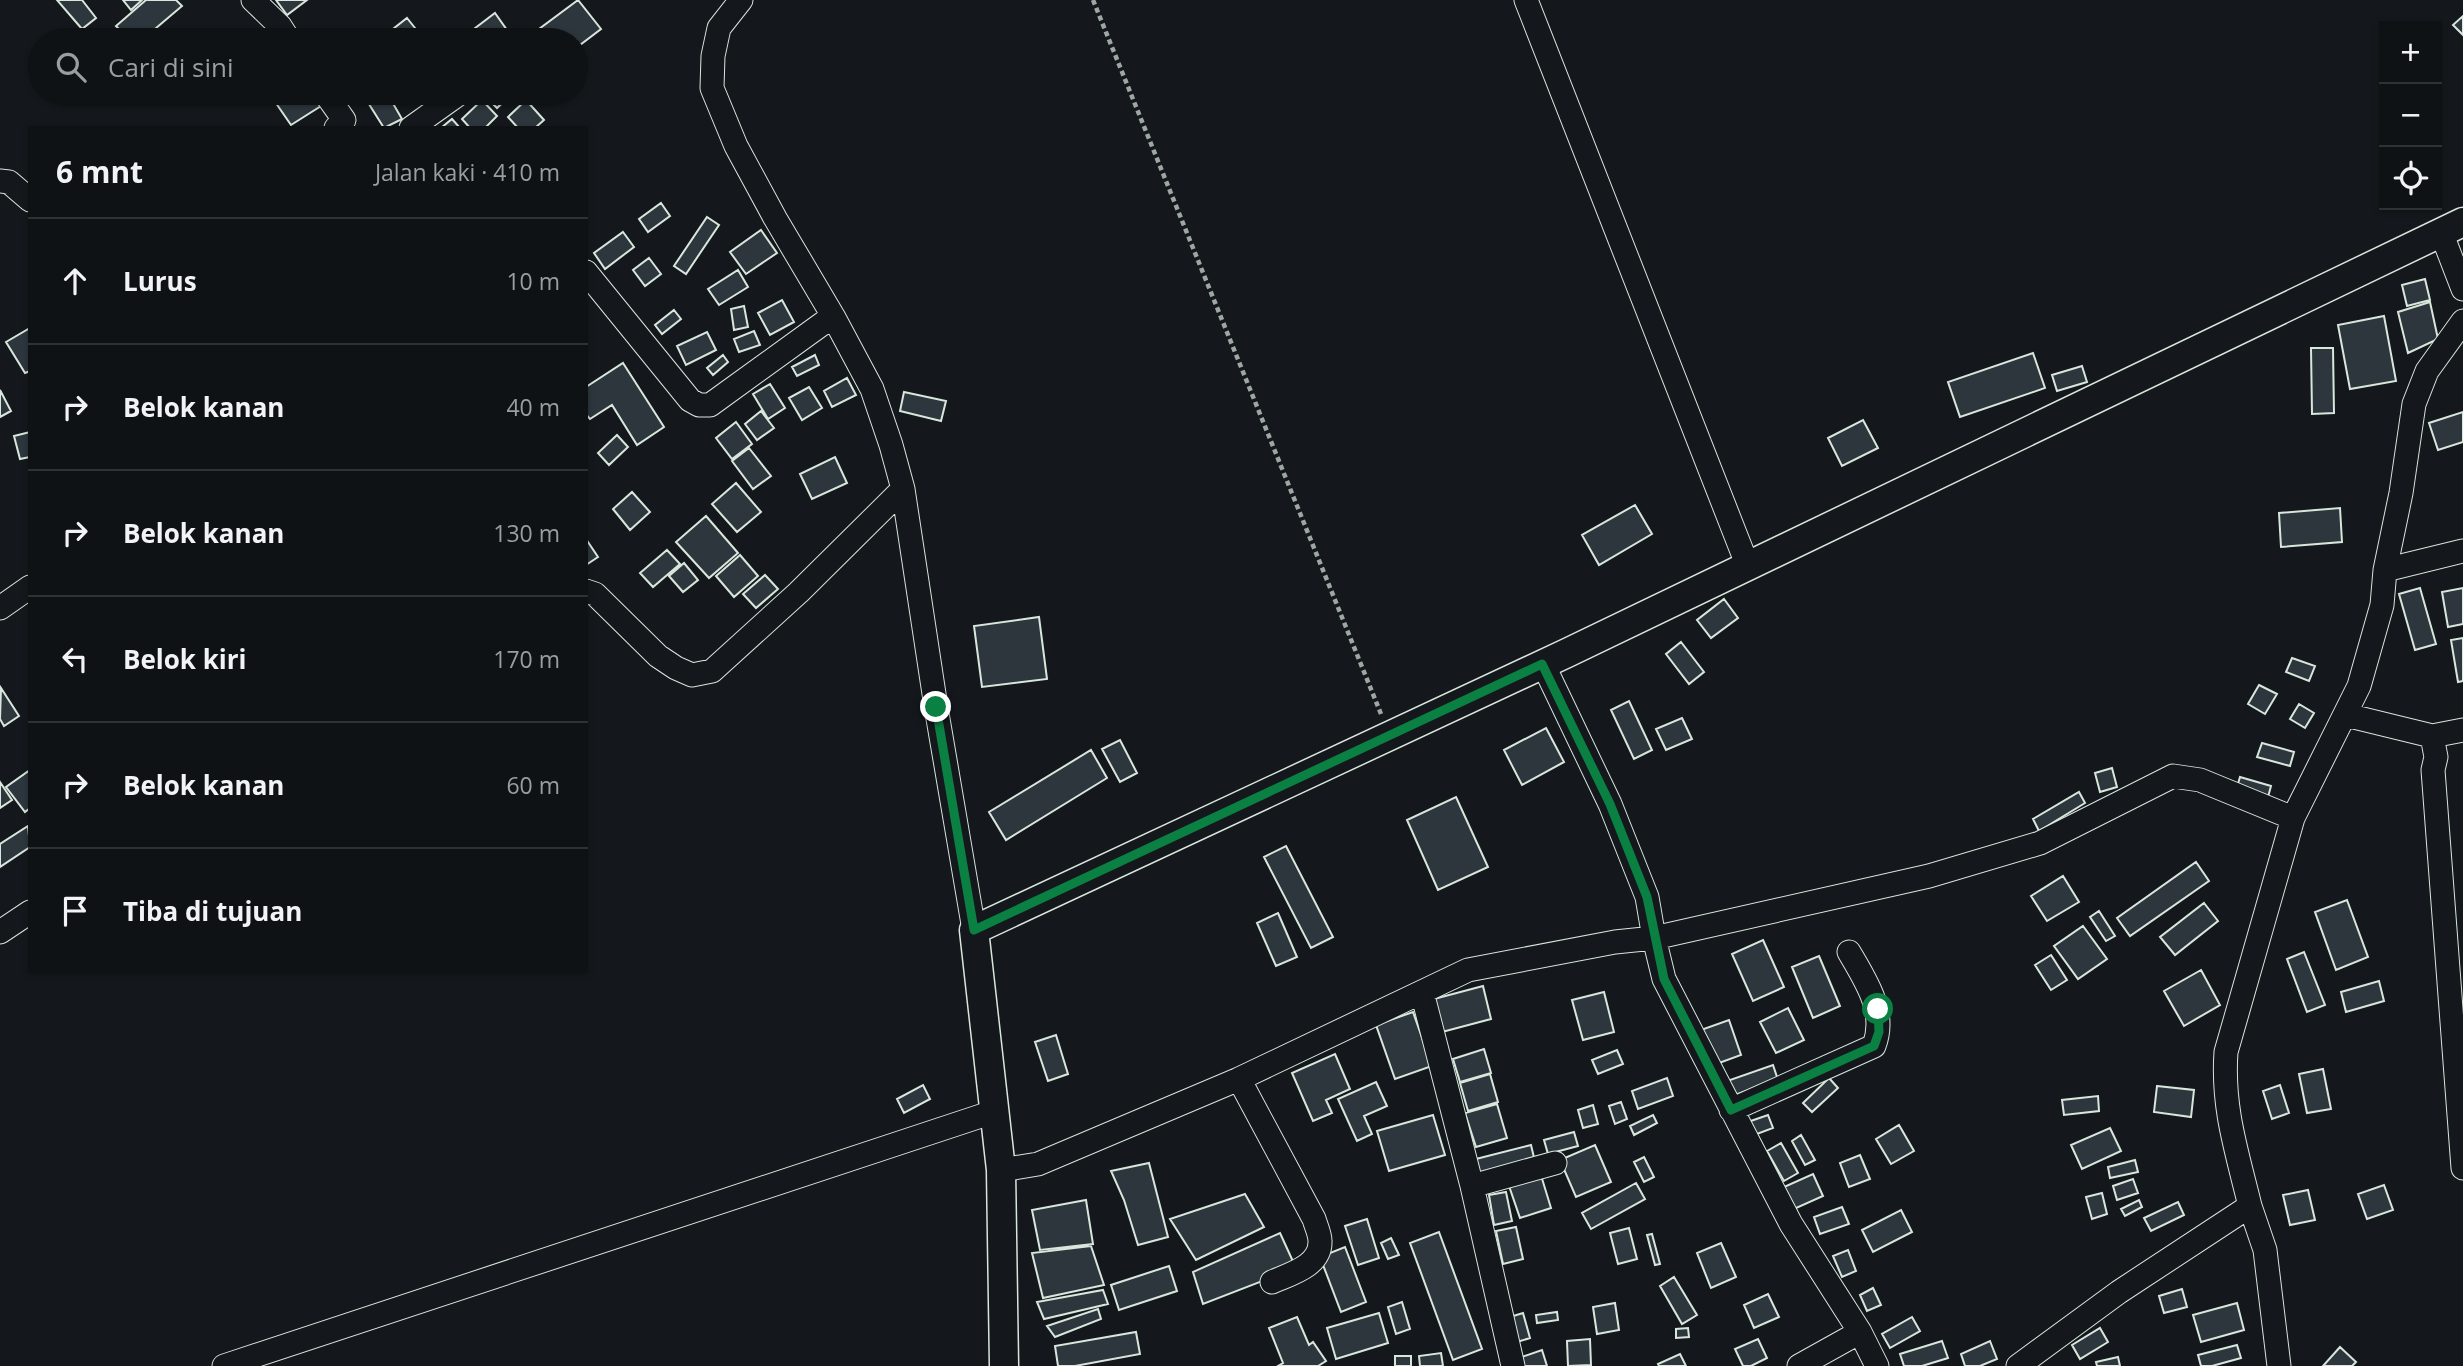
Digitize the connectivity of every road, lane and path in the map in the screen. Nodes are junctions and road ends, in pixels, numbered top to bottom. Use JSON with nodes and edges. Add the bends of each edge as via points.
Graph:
{"nodes":[{"id":1,"x":253,"y":0,"type":"edge"},
{"id":2,"x":741,"y":0,"type":"edge"},
{"id":3,"x":1093,"y":0,"type":"edge"},
{"id":4,"x":1526,"y":0,"type":"edge"},
{"id":5,"x":281,"y":28,"type":"edge"},
{"id":6,"x":332,"y":105,"type":"edge"},
{"id":7,"x":443,"y":105,"type":"edge"},
{"id":8,"x":345,"y":125,"type":"edge"},
{"id":9,"x":414,"y":126,"type":"edge"},
{"id":10,"x":0,"y":181,"type":"edge"},
{"id":11,"x":28,"y":198,"type":"edge"},
{"id":12,"x":2452,"y":227,"type":"edge"},
{"id":13,"x":588,"y":274,"type":"edge"},
{"id":14,"x":2463,"y":289,"type":"edge"},
{"id":15,"x":833,"y":316,"type":"junction"},
{"id":16,"x":2463,"y":321,"type":"edge"},
{"id":17,"x":903,"y":489,"type":"junction"},
{"id":18,"x":2463,"y":551,"type":"edge"},
{"id":19,"x":1747,"y":564,"type":"junction"},
{"id":20,"x":2385,"y":570,"type":"junction"},
{"id":21,"x":28,"y":588,"type":"edge"},
{"id":22,"x":588,"y":592,"type":"edge"},
{"id":23,"x":0,"y":608,"type":"edge"},
{"id":24,"x":1542,"y":664,"type":"junction"},
{"id":25,"x":2346,"y":715,"type":"junction"},
{"id":26,"x":2463,"y":730,"type":"edge"},
{"id":27,"x":1389,"y":735,"type":"junction"},
{"id":28,"x":2432,"y":736,"type":"junction"},
{"id":29,"x":2293,"y":818,"type":"junction"},
{"id":30,"x":28,"y":913,"type":"edge"},
{"id":31,"x":974,"y":930,"type":"junction"},
{"id":32,"x":0,"y":932,"type":"edge"},
{"id":33,"x":1654,"y":938,"type":"junction"},
{"id":34,"x":1849,"y":952,"type":"dead end"},
{"id":35,"x":1422,"y":992,"type":"junction"},
{"id":36,"x":1239,"y":1079,"type":"junction"},
{"id":37,"x":1731,"y":1110,"type":"junction"},
{"id":38,"x":993,"y":1112,"type":"junction"},
{"id":39,"x":1555,"y":1163,"type":"dead end"},
{"id":40,"x":2463,"y":1168,"type":"edge"},
{"id":41,"x":1001,"y":1170,"type":"junction"},
{"id":42,"x":1472,"y":1186,"type":"junction"},
{"id":43,"x":2250,"y":1206,"type":"junction"},
{"id":44,"x":1272,"y":1282,"type":"dead end"},
{"id":45,"x":1860,"y":1332,"type":"junction"},
{"id":46,"x":224,"y":1366,"type":"edge"},
{"id":47,"x":1004,"y":1366,"type":"edge"},
{"id":48,"x":1513,"y":1366,"type":"edge"},
{"id":49,"x":1799,"y":1366,"type":"edge"},
{"id":50,"x":1877,"y":1366,"type":"edge"},
{"id":51,"x":2019,"y":1366,"type":"edge"},
{"id":52,"x":2279,"y":1366,"type":"edge"}],
"edges":[{"from":1,"to":5,"type":"street"},
{"from":2,"to":15,"type":"street","via":[[719,28],[712,88],[736,145]]},
{"from":3,"to":27,"type":"path"},
{"from":4,"to":19,"type":"street"},
{"from":6,"to":8,"type":"street"},
{"from":7,"to":9,"type":"street"},
{"from":10,"to":11,"type":"street","via":[[9,182]]},
{"from":12,"to":14,"type":"street"},
{"from":12,"to":19,"type":"street"},
{"from":13,"to":15,"type":"street","via":[[690,400],[699,405],[710,405]]},
{"from":15,"to":17,"type":"street","via":[[872,389]]},
{"from":16,"to":20,"type":"street","via":[[2427,371],[2414,404]]},
{"from":17,"to":22,"type":"street","via":[[712,671],[692,675],[676,668]]},
{"from":17,"to":31,"type":"street"},
{"from":18,"to":20,"type":"street"},
{"from":19,"to":24,"type":"street"},
{"from":20,"to":25,"type":"street","via":[[2382,605]]},
{"from":21,"to":23,"type":"street"},
{"from":24,"to":27,"type":"street"},
{"from":24,"to":33,"type":"street","via":[[1610,804],[1647,897]]},
{"from":25,"to":28,"type":"street"},
{"from":25,"to":29,"type":"street"},
{"from":26,"to":28,"type":"street"},
{"from":27,"to":31,"type":"street"},
{"from":28,"to":40,"type":"street"},
{"from":29,"to":33,"type":"street","via":[[2200,780],[2173,776],[2040,843],[1929,876]]},
{"from":29,"to":43,"type":"street","via":[[2226,1052],[2228,1121]]},
{"from":30,"to":32,"type":"street"},
{"from":31,"to":38,"type":"street"},
{"from":33,"to":35,"type":"street","via":[[1468,970]]},
{"from":33,"to":37,"type":"street","via":[[1664,979]]},
{"from":34,"to":37,"type":"street","via":[[1878,1009],[1874,1046]]},
{"from":35,"to":36,"type":"street"},
{"from":35,"to":42,"type":"street"},
{"from":36,"to":41,"type":"street","via":[[1038,1164]]},
{"from":36,"to":44,"type":"street","via":[[1314,1219],[1320,1242],[1309,1265]]},
{"from":37,"to":45,"type":"street","via":[[1790,1224]]},
{"from":38,"to":41,"type":"street"},
{"from":38,"to":46,"type":"street"},
{"from":39,"to":42,"type":"street"},
{"from":41,"to":47,"type":"street"},
{"from":42,"to":48,"type":"street"},
{"from":43,"to":51,"type":"street","via":[[2119,1292]]},
{"from":43,"to":52,"type":"street","via":[[2265,1250]]},
{"from":45,"to":49,"type":"street"},
{"from":45,"to":50,"type":"street"}]}
